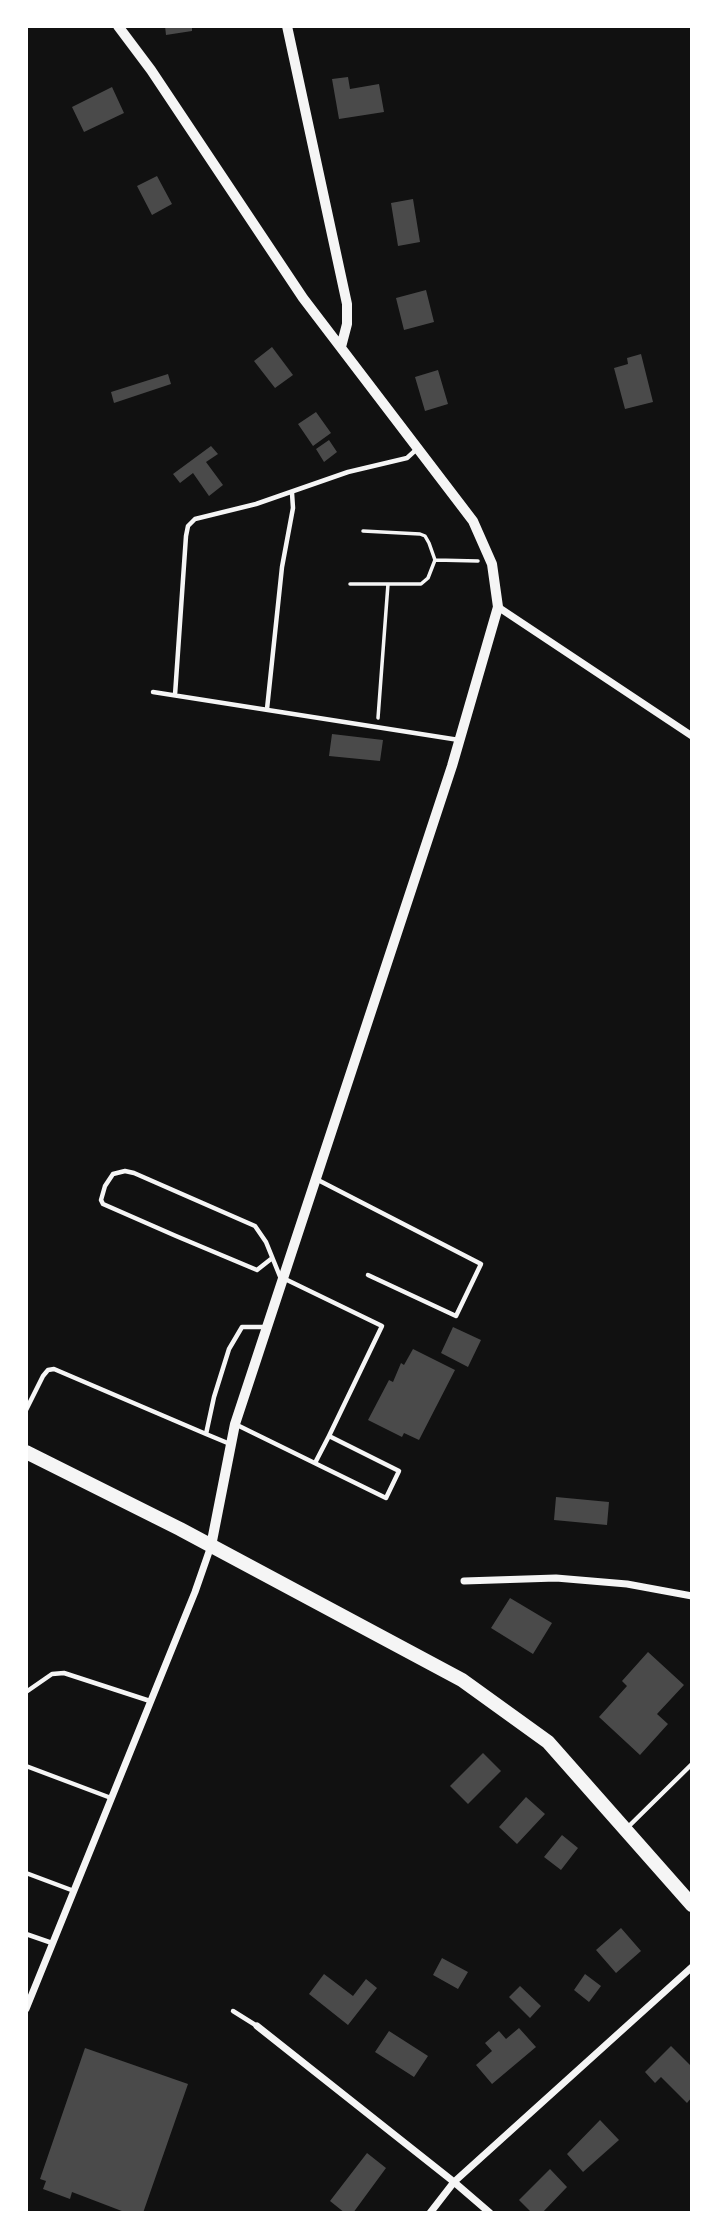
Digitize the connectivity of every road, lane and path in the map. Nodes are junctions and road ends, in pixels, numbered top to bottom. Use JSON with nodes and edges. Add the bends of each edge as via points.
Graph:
{"nodes":[{"id":1,"x":118,"y":26,"type":"edge"},
{"id":2,"x":287,"y":26,"type":"edge"},
{"id":3,"x":341,"y":347,"type":"junction"},
{"id":4,"x":418,"y":449,"type":"junction"},
{"id":5,"x":292,"y":493,"type":"junction"},
{"id":6,"x":363,"y":531,"type":"dead end"},
{"id":7,"x":435,"y":560,"type":"junction"},
{"id":8,"x":478,"y":561,"type":"dead end"},
{"id":9,"x":350,"y":584,"type":"dead end"},
{"id":10,"x":388,"y":584,"type":"junction"},
{"id":11,"x":498,"y":607,"type":"junction"},
{"id":12,"x":153,"y":692,"type":"dead end"},
{"id":13,"x":175,"y":695,"type":"junction"},
{"id":14,"x":267,"y":709,"type":"junction"},
{"id":15,"x":377,"y":726,"type":"junction"},
{"id":16,"x":692,"y":736,"type":"edge"},
{"id":17,"x":460,"y":740,"type":"junction"},
{"id":18,"x":314,"y":1178,"type":"junction"},
{"id":19,"x":271,"y":1259,"type":"junction"},
{"id":20,"x":369,"y":1275,"type":"dead end"},
{"id":21,"x":282,"y":1279,"type":"junction"},
{"id":22,"x":266,"y":1327,"type":"junction"},
{"id":23,"x":26,"y":1410,"type":"edge"},
{"id":24,"x":235,"y":1424,"type":"junction"},
{"id":25,"x":206,"y":1434,"type":"junction"},
{"id":26,"x":329,"y":1436,"type":"junction"},
{"id":27,"x":231,"y":1445,"type":"junction"},
{"id":28,"x":26,"y":1452,"type":"edge"},
{"id":29,"x":315,"y":1463,"type":"junction"},
{"id":30,"x":211,"y":1546,"type":"junction"},
{"id":31,"x":464,"y":1581,"type":"dead end"},
{"id":32,"x":692,"y":1596,"type":"edge"},
{"id":33,"x":26,"y":1692,"type":"edge"},
{"id":34,"x":151,"y":1702,"type":"junction"},
{"id":35,"x":692,"y":1764,"type":"edge"},
{"id":36,"x":26,"y":1766,"type":"edge"},
{"id":37,"x":111,"y":1798,"type":"junction"},
{"id":38,"x":626,"y":1829,"type":"junction"},
{"id":39,"x":26,"y":1873,"type":"edge"},
{"id":40,"x":74,"y":1891,"type":"junction"},
{"id":41,"x":692,"y":1905,"type":"edge"},
{"id":42,"x":26,"y":1934,"type":"edge"},
{"id":43,"x":52,"y":1943,"type":"junction"},
{"id":44,"x":692,"y":1967,"type":"edge"},
{"id":45,"x":26,"y":2009,"type":"edge"},
{"id":46,"x":233,"y":2011,"type":"dead end"},
{"id":47,"x":257,"y":2026,"type":"joint"},
{"id":48,"x":454,"y":2182,"type":"junction"},
{"id":49,"x":430,"y":2213,"type":"edge"},
{"id":50,"x":490,"y":2213,"type":"edge"}],
"edges":[{"from":1,"to":3,"type":"street"},
{"from":2,"to":3,"type":"street","via":[[346,304]]},
{"from":3,"to":4,"type":"street"},
{"from":4,"to":5,"type":"lane","via":[[407,458],[348,472]]},
{"from":4,"to":11,"type":"street","via":[[473,521],[492,564]]},
{"from":5,"to":13,"type":"lane","via":[[195,519],[188,526]]},
{"from":5,"to":14,"type":"lane"},
{"from":6,"to":7,"type":"path","via":[[425,536]]},
{"from":7,"to":8,"type":"path"},
{"from":7,"to":10,"type":"path","via":[[421,584]]},
{"from":9,"to":10,"type":"path"},
{"from":10,"to":15,"type":"path"},
{"from":11,"to":16,"type":"street"},
{"from":11,"to":17,"type":"street"},
{"from":12,"to":13,"type":"lane"},
{"from":13,"to":14,"type":"lane"},
{"from":14,"to":15,"type":"lane"},
{"from":15,"to":17,"type":"lane"},
{"from":17,"to":18,"type":"street"},
{"from":18,"to":20,"type":"lane","via":[[481,1264],[456,1316]]},
{"from":18,"to":21,"type":"street"},
{"from":19,"to":19,"type":"lane","via":[[257,1270],[103,1204],[105,1185],[113,1174],[125,1171],[197,1199],[255,1226]]},
{"from":19,"to":21,"type":"lane"},
{"from":21,"to":22,"type":"street"},
{"from":21,"to":26,"type":"lane","via":[[382,1326]]},
{"from":22,"to":24,"type":"street"},
{"from":22,"to":25,"type":"lane","via":[[242,1327],[229,1349]]},
{"from":23,"to":25,"type":"lane","via":[[43,1376],[54,1370]]},
{"from":24,"to":27,"type":"street"},
{"from":24,"to":29,"type":"lane"},
{"from":25,"to":27,"type":"lane"},
{"from":26,"to":29,"type":"lane"},
{"from":26,"to":29,"type":"lane","via":[[399,1471],[386,1498]]},
{"from":27,"to":30,"type":"street"},
{"from":28,"to":30,"type":"main road"},
{"from":30,"to":34,"type":"street"},
{"from":30,"to":38,"type":"main road","via":[[462,1680],[548,1742]]},
{"from":31,"to":32,"type":"street","via":[[556,1578]]},
{"from":33,"to":34,"type":"lane","via":[[52,1674],[64,1673]]},
{"from":34,"to":37,"type":"street"},
{"from":35,"to":38,"type":"lane"},
{"from":36,"to":37,"type":"lane"},
{"from":37,"to":40,"type":"street"},
{"from":38,"to":41,"type":"main road"},
{"from":39,"to":40,"type":"lane"},
{"from":40,"to":43,"type":"street"},
{"from":42,"to":43,"type":"lane"},
{"from":43,"to":45,"type":"street"},
{"from":44,"to":48,"type":"street"},
{"from":46,"to":47,"type":"lane"},
{"from":47,"to":48,"type":"street"},
{"from":48,"to":49,"type":"street"},
{"from":48,"to":50,"type":"street"}]}
